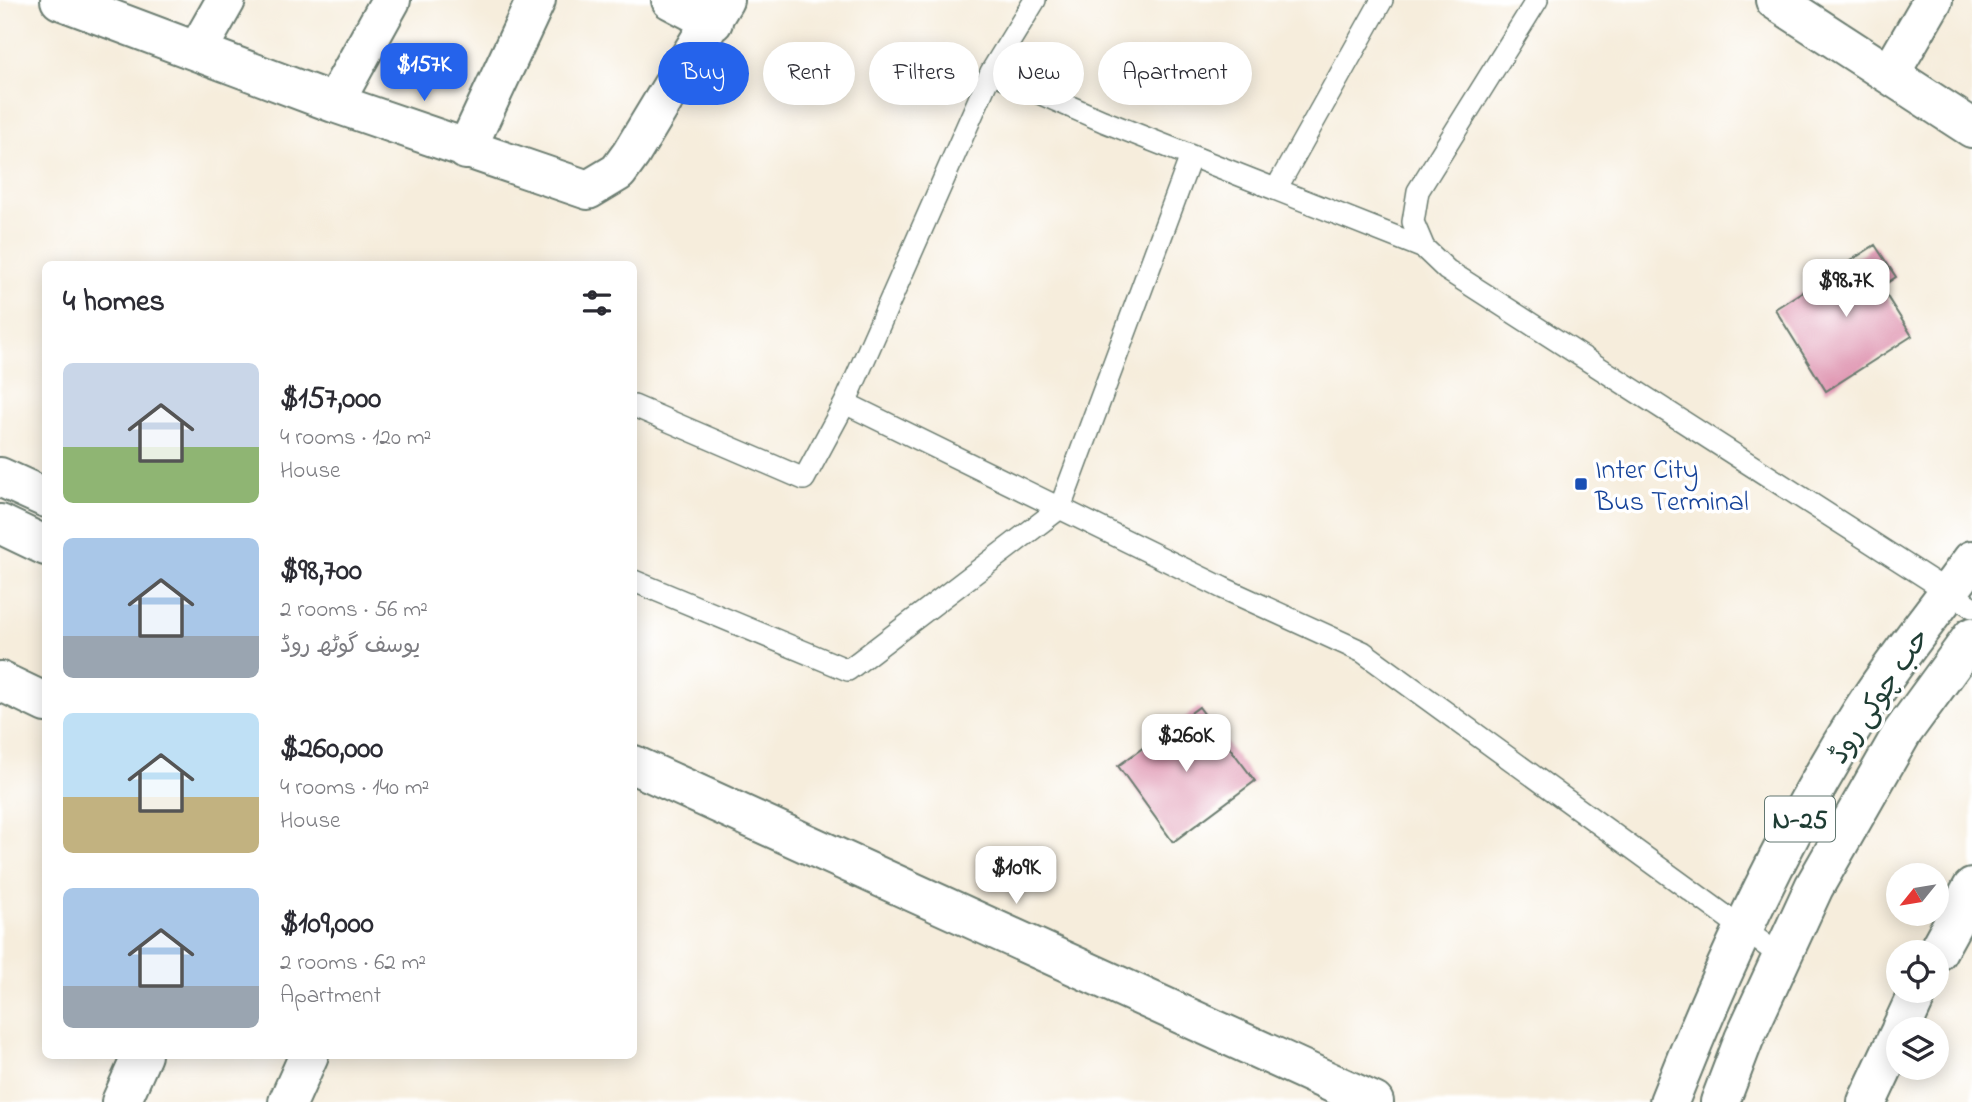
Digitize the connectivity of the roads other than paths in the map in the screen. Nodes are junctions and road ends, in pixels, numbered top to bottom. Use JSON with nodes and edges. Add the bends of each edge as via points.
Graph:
{"nodes":[{"id":1,"x":63,"y":0,"type":"edge"},
{"id":2,"x":226,"y":0,"type":"edge"},
{"id":3,"x":391,"y":0,"type":"edge"},
{"id":4,"x":537,"y":0,"type":"edge"},
{"id":5,"x":671,"y":0,"type":"edge"},
{"id":6,"x":1035,"y":0,"type":"edge"},
{"id":7,"x":1382,"y":0,"type":"edge"},
{"id":8,"x":1537,"y":0,"type":"edge"},
{"id":9,"x":1775,"y":0,"type":"edge"},
{"id":10,"x":1933,"y":0,"type":"edge"},
{"id":11,"x":719,"y":11,"type":"edge"},
{"id":12,"x":197,"y":51,"type":"junction"},
{"id":13,"x":991,"y":72,"type":"junction"},
{"id":14,"x":1890,"y":74,"type":"junction"},
{"id":15,"x":334,"y":103,"type":"junction"},
{"id":16,"x":1972,"y":128,"type":"edge"},
{"id":17,"x":466,"y":150,"type":"junction"},
{"id":18,"x":1191,"y":156,"type":"junction"},
{"id":19,"x":1276,"y":190,"type":"junction"},
{"id":20,"x":1424,"y":248,"type":"junction"},
{"id":21,"x":845,"y":403,"type":"junction"},
{"id":22,"x":637,"y":407,"type":"edge"},
{"id":23,"x":0,"y":477,"type":"edge"},
{"id":24,"x":42,"y":496,"type":"edge"},
{"id":25,"x":1060,"y":508,"type":"junction"},
{"id":26,"x":0,"y":524,"type":"edge"},
{"id":27,"x":42,"y":544,"type":"edge"},
{"id":28,"x":1972,"y":560,"type":"edge"},
{"id":29,"x":637,"y":582,"type":"edge"},
{"id":30,"x":1961,"y":599,"type":"edge"},
{"id":31,"x":1972,"y":637,"type":"edge"},
{"id":32,"x":0,"y":681,"type":"edge"},
{"id":33,"x":42,"y":701,"type":"edge"},
{"id":34,"x":637,"y":766,"type":"edge"},
{"id":35,"x":1972,"y":888,"type":"edge"},
{"id":36,"x":1744,"y":929,"type":"junction"},
{"id":37,"x":1944,"y":940,"type":"edge"},
{"id":38,"x":1782,"y":957,"type":"junction"},
{"id":39,"x":140,"y":1059,"type":"edge"},
{"id":40,"x":307,"y":1059,"type":"edge"},
{"id":41,"x":1886,"y":1062,"type":"edge"},
{"id":42,"x":121,"y":1102,"type":"edge"},
{"id":43,"x":288,"y":1102,"type":"edge"},
{"id":44,"x":1374,"y":1102,"type":"edge"},
{"id":45,"x":1669,"y":1102,"type":"edge"},
{"id":46,"x":1720,"y":1102,"type":"edge"},
{"id":47,"x":1867,"y":1102,"type":"edge"}],
"edges":[{"from":1,"to":12,"type":"main road"},
{"from":2,"to":12,"type":"main road"},
{"from":3,"to":15,"type":"main road"},
{"from":4,"to":17,"type":"main road"},
{"from":5,"to":11,"type":"main road"},
{"from":6,"to":13,"type":"lane"},
{"from":7,"to":19,"type":"lane"},
{"from":8,"to":20,"type":"lane","via":[[1418,191],[1413,222]]},
{"from":9,"to":14,"type":"main road"},
{"from":10,"to":14,"type":"main road"},
{"from":11,"to":17,"type":"main road","via":[[631,154],[602,184],[588,190]]},
{"from":12,"to":15,"type":"main road"},
{"from":13,"to":18,"type":"lane"},
{"from":13,"to":21,"type":"lane"},
{"from":14,"to":16,"type":"main road"},
{"from":15,"to":17,"type":"main road"},
{"from":18,"to":19,"type":"lane"},
{"from":18,"to":25,"type":"lane"},
{"from":19,"to":20,"type":"lane"},
{"from":20,"to":30,"type":"lane","via":[[1447,271]]},
{"from":21,"to":22,"type":"lane","via":[[804,480]]},
{"from":21,"to":25,"type":"lane"},
{"from":23,"to":24,"type":"main road"},
{"from":25,"to":29,"type":"lane","via":[[848,670]]},
{"from":25,"to":36,"type":"lane","via":[[1363,652]]},
{"from":26,"to":27,"type":"main road"},
{"from":28,"to":30,"type":"main road","name":"حب چوکی روڈ","number":"N-25"},
{"from":30,"to":36,"type":"main road","name":"حب چوکی روڈ","number":"N-25","via":[[1863,710],[1772,868]]},
{"from":31,"to":38,"type":"main road","via":[[1902,733],[1814,887]]},
{"from":32,"to":33,"type":"main road"},
{"from":34,"to":44,"type":"main road"},
{"from":35,"to":37,"type":"main road"},
{"from":36,"to":38,"type":"lane"},
{"from":36,"to":45,"type":"main road","name":"حب چوکی روڈ","number":"N-25"},
{"from":38,"to":46,"type":"main road"},
{"from":39,"to":42,"type":"main road"},
{"from":40,"to":43,"type":"main road"},
{"from":41,"to":47,"type":"main road"}]}
